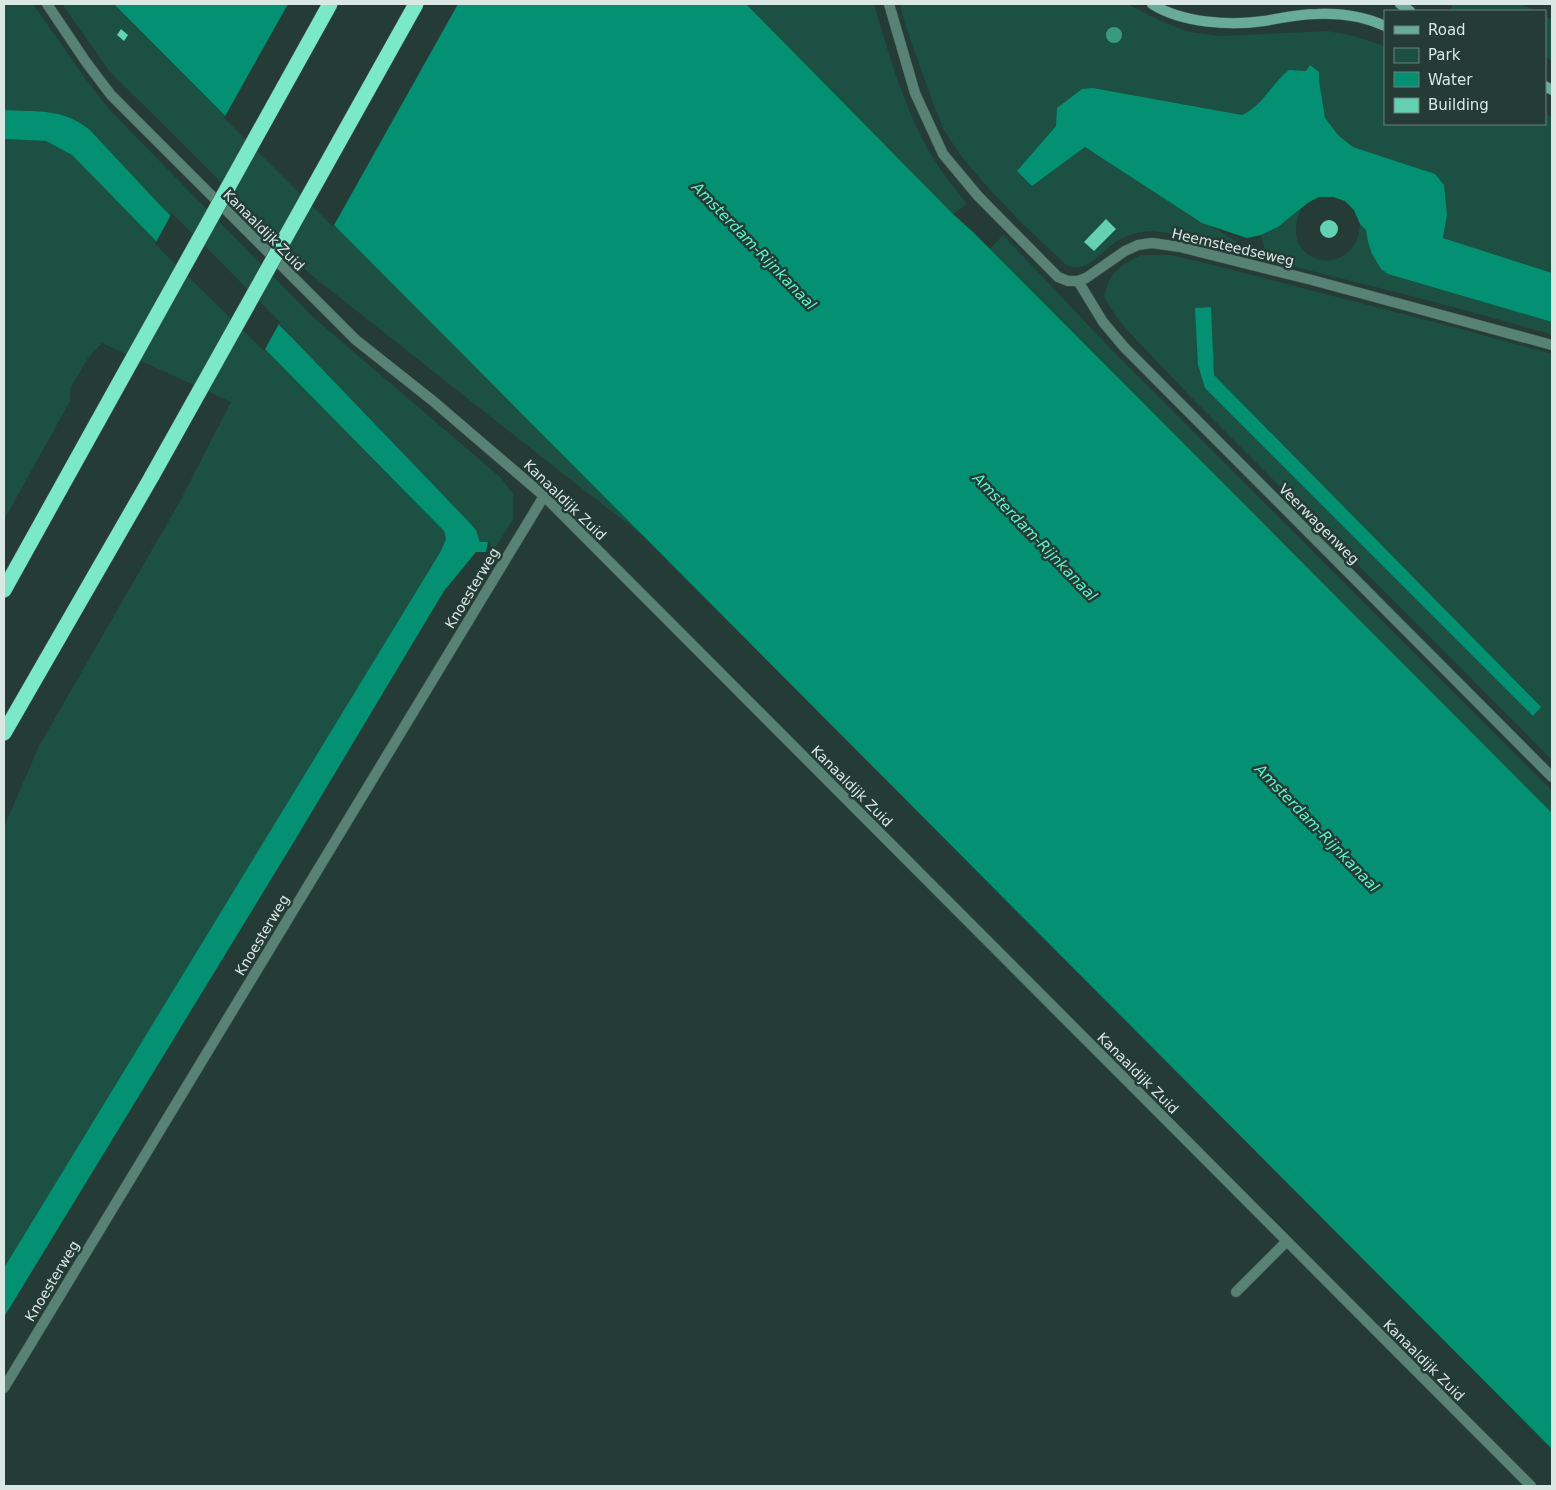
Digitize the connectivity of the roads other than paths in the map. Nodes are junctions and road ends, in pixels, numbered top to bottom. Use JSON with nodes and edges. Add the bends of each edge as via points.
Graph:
{"nodes":[{"id":1,"x":47,"y":4,"type":"edge"},
{"id":2,"x":330,"y":4,"type":"edge"},
{"id":3,"x":416,"y":4,"type":"edge"},
{"id":4,"x":889,"y":4,"type":"edge"},
{"id":5,"x":1152,"y":4,"type":"edge"},
{"id":6,"x":1384,"y":26,"type":"edge"},
{"id":7,"x":1078,"y":281,"type":"junction"},
{"id":8,"x":1552,"y":344,"type":"edge"},
{"id":9,"x":544,"y":496,"type":"junction"},
{"id":10,"x":4,"y":590,"type":"edge"},
{"id":11,"x":4,"y":733,"type":"edge"},
{"id":12,"x":1552,"y":777,"type":"edge"},
{"id":13,"x":1286,"y":1242,"type":"junction"},
{"id":14,"x":1236,"y":1292,"type":"dead end"},
{"id":15,"x":4,"y":1388,"type":"edge"},
{"id":16,"x":1531,"y":1486,"type":"edge"}],
"edges":[{"from":1,"to":9,"type":"street","name":"Kanaaldijk Zuid","via":[[111,95],[356,340]]},
{"from":2,"to":10,"type":"highway","bridge":true},
{"from":3,"to":11,"type":"highway","bridge":true},
{"from":4,"to":7,"type":"street","via":[[915,94],[943,154],[978,196],[1058,277]]},
{"from":5,"to":6,"type":"main road","via":[[1208,22],[1342,14]]},
{"from":7,"to":8,"type":"street","name":"Heemsteedseweg","via":[[1138,245],[1161,244],[1312,280]]},
{"from":7,"to":12,"type":"street","name":"Veerwagenweg","via":[[1103,322],[1124,347]]},
{"from":9,"to":13,"type":"street","name":"Kanaaldijk Zuid"},
{"from":9,"to":15,"type":"street","name":"Knoesterweg"},
{"from":13,"to":14,"type":"street"},
{"from":13,"to":16,"type":"street","name":"Kanaaldijk Zuid"}]}
